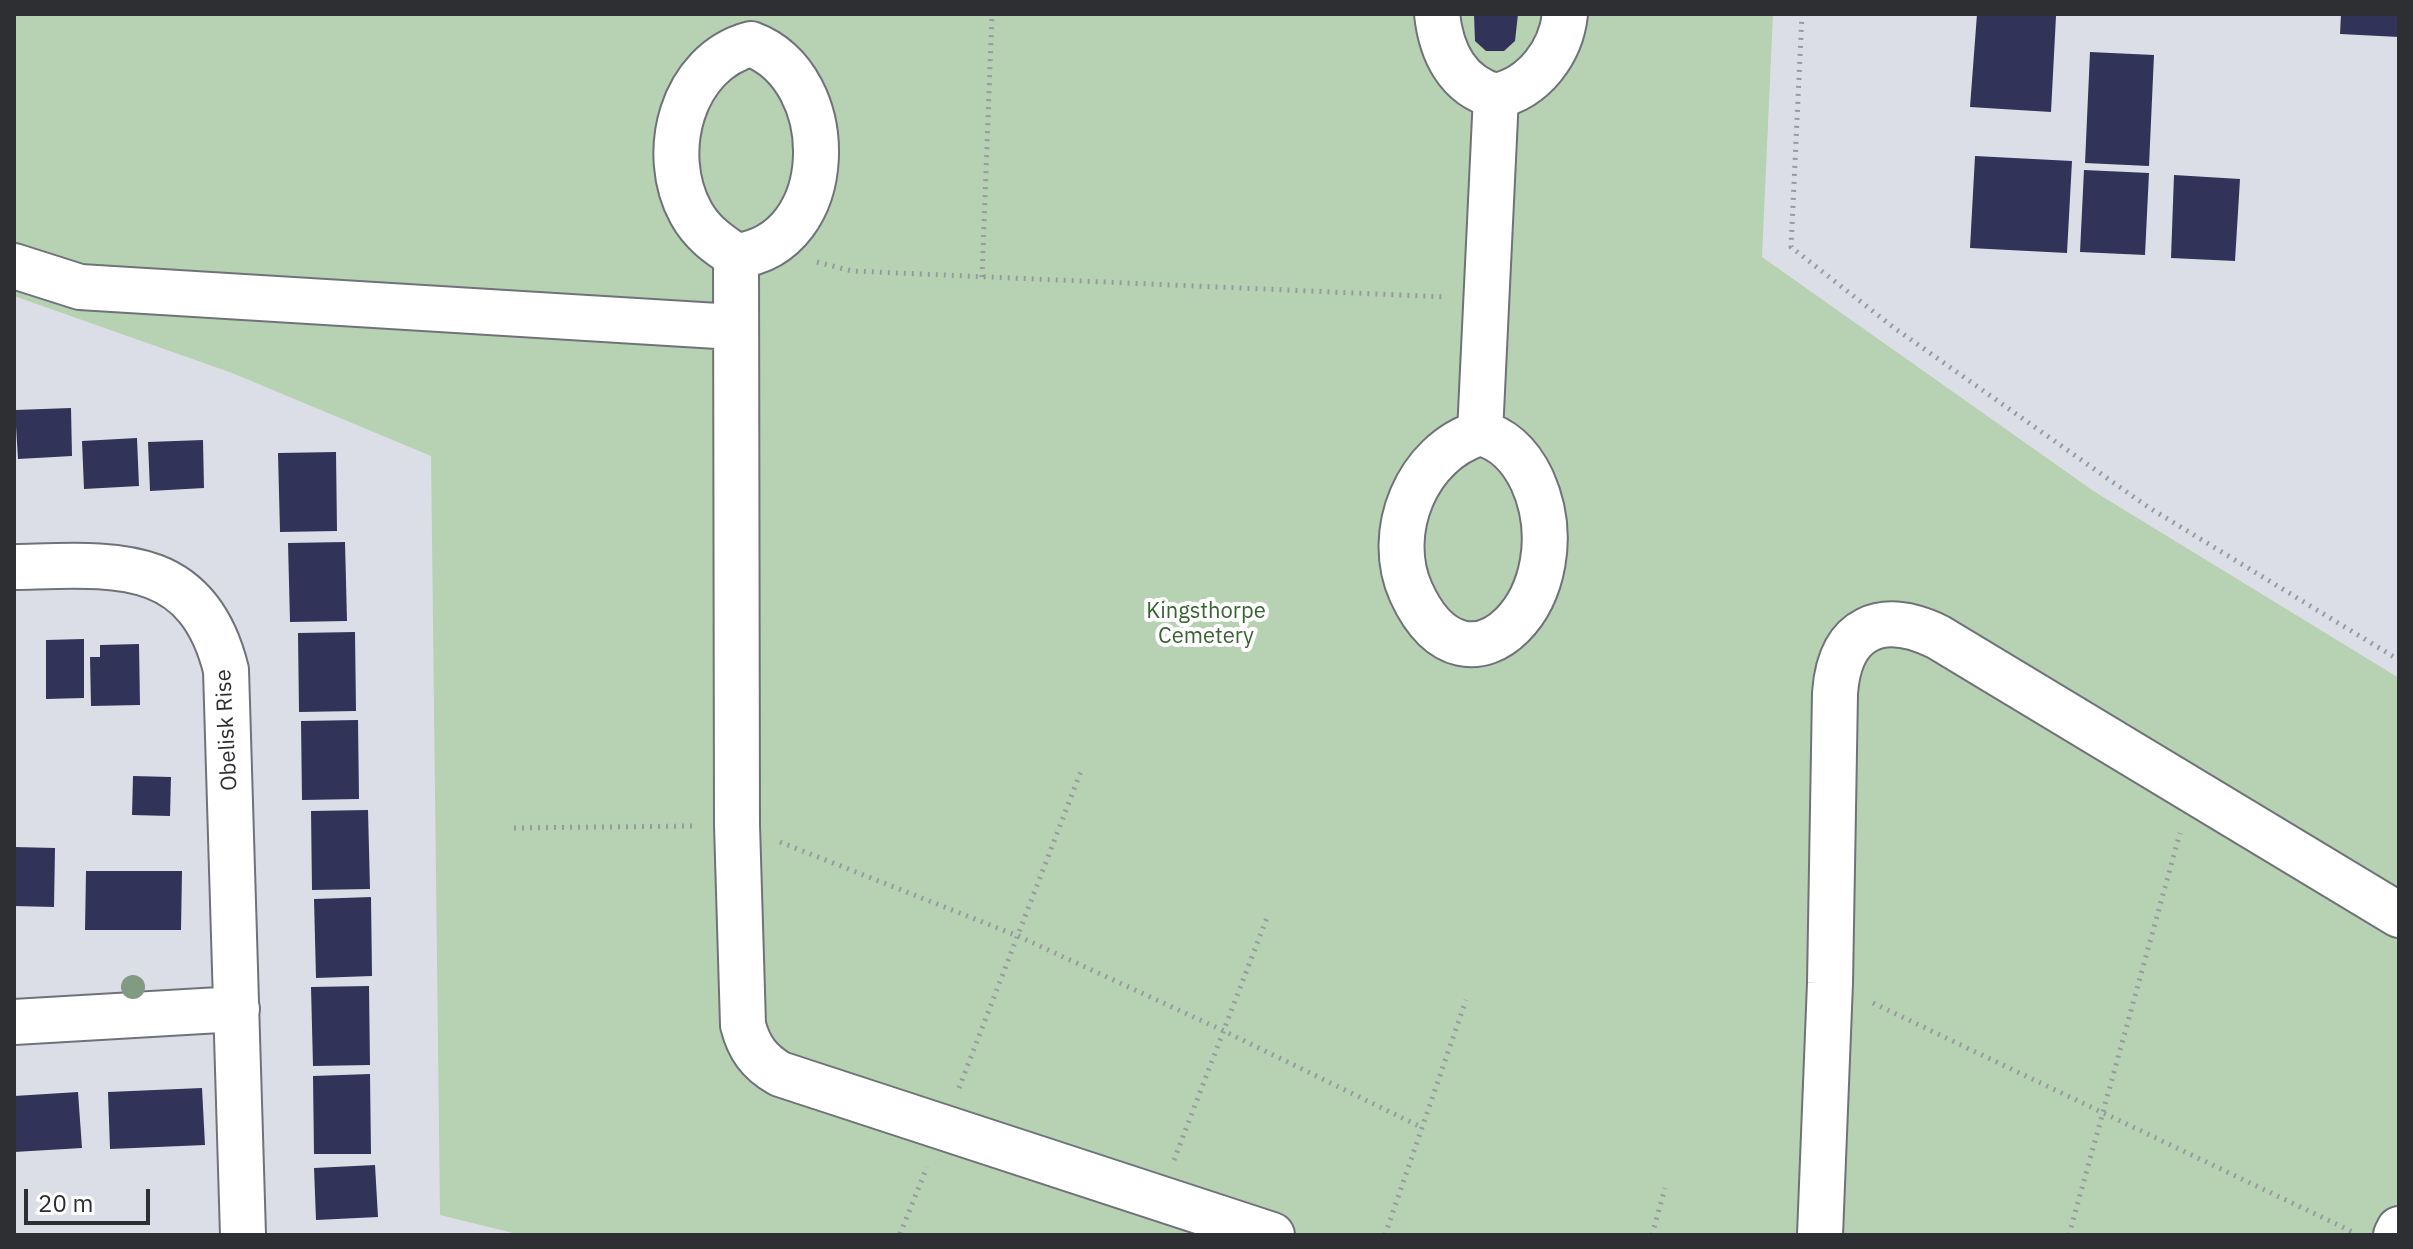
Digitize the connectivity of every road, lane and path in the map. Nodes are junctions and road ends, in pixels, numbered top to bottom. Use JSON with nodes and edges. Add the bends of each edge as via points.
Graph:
{"nodes":[{"id":1,"x":992,"y":14,"type":"edge"},
{"id":2,"x":1437,"y":14,"type":"edge"},
{"id":3,"x":1565,"y":14,"type":"edge"},
{"id":4,"x":1802,"y":14,"type":"edge"},
{"id":5,"x":752,"y":29,"type":"edge"},
{"id":6,"x":1496,"y":96,"type":"junction"},
{"id":7,"x":751,"y":252,"type":"junction"},
{"id":8,"x":14,"y":266,"type":"edge"},
{"id":9,"x":982,"y":277,"type":"junction"},
{"id":10,"x":1487,"y":299,"type":"junction"},
{"id":11,"x":734,"y":327,"type":"junction"},
{"id":12,"x":1480,"y":433,"type":"junction"},
{"id":13,"x":14,"y":567,"type":"edge"},
{"id":14,"x":2399,"y":660,"type":"edge"},
{"id":15,"x":1081,"y":771,"type":"dead end"},
{"id":16,"x":2192,"y":790,"type":"junction"},
{"id":17,"x":737,"y":825,"type":"junction"},
{"id":18,"x":514,"y":828,"type":"dead end"},
{"id":19,"x":1268,"y":915,"type":"dead end"},
{"id":20,"x":2399,"y":915,"type":"edge"},
{"id":21,"x":1018,"y":936,"type":"junction"},
{"id":22,"x":1830,"y":983,"type":"junction"},
{"id":23,"x":1466,"y":1000,"type":"dead end"},
{"id":24,"x":237,"y":1009,"type":"junction"},
{"id":25,"x":14,"y":1022,"type":"edge"},
{"id":26,"x":1224,"y":1031,"type":"junction"},
{"id":27,"x":2103,"y":1112,"type":"junction"},
{"id":28,"x":1423,"y":1128,"type":"junction"},
{"id":29,"x":943,"y":1129,"type":"junction"},
{"id":30,"x":1665,"y":1188,"type":"dead end"},
{"id":31,"x":1160,"y":1198,"type":"junction"},
{"id":32,"x":2399,"y":1229,"type":"edge"},
{"id":33,"x":900,"y":1234,"type":"edge"},
{"id":34,"x":243,"y":1235,"type":"edge"},
{"id":35,"x":1272,"y":1235,"type":"edge"},
{"id":36,"x":1385,"y":1235,"type":"edge"},
{"id":37,"x":1652,"y":1235,"type":"edge"},
{"id":38,"x":1820,"y":1235,"type":"edge"},
{"id":39,"x":2069,"y":1235,"type":"edge"},
{"id":40,"x":2359,"y":1235,"type":"edge"},
{"id":41,"x":2396,"y":1235,"type":"edge"}],
"edges":[{"from":1,"to":9,"type":"path"},
{"from":2,"to":6,"type":"street","via":[[1453,66],[1473,87]]},
{"from":3,"to":6,"type":"street","via":[[1556,47],[1540,70],[1521,88]]},
{"from":4,"to":14,"type":"path","via":[[1791,247],[1893,327],[2148,507]]},
{"from":5,"to":7,"type":"street","via":[[800,85],[816,138],[812,186],[804,207],[789,230]]},
{"from":5,"to":7,"type":"street","via":[[707,69],[682,114],[677,138],[678,174],[692,216],[715,243]]},
{"from":6,"to":10,"type":"street"},
{"from":7,"to":9,"type":"path","via":[[852,271]]},
{"from":7,"to":11,"type":"street"},
{"from":8,"to":11,"type":"street","via":[[80,287]]},
{"from":9,"to":10,"type":"path"},
{"from":10,"to":12,"type":"street"},
{"from":11,"to":17,"type":"street"},
{"from":12,"to":12,"type":"street","via":[[1502,441],[1525,468],[1542,507],[1546,544],[1540,581],[1522,616],[1501,635],[1474,644],[1445,636],[1419,608],[1404,570],[1403,530],[1426,471],[1442,452]]},
{"from":13,"to":24,"type":"street","name":"Obelisk Rise","via":[[98,565],[157,575],[187,594],[218,637],[226,670]]},
{"from":15,"to":21,"type":"path"},
{"from":16,"to":20,"type":"street"},
{"from":16,"to":22,"type":"street","via":[[1938,637],[1896,622],[1863,633],[1841,659],[1837,675]]},
{"from":16,"to":27,"type":"path"},
{"from":17,"to":18,"type":"path"},
{"from":17,"to":21,"type":"path"},
{"from":17,"to":29,"type":"street","via":[[743,1025],[755,1054],[780,1074]]},
{"from":19,"to":26,"type":"path"},
{"from":21,"to":26,"type":"path"},
{"from":21,"to":29,"type":"path"},
{"from":22,"to":27,"type":"path"},
{"from":22,"to":38,"type":"street"},
{"from":23,"to":28,"type":"path"},
{"from":24,"to":25,"type":"street"},
{"from":24,"to":34,"type":"street","name":"Obelisk Rise"},
{"from":26,"to":28,"type":"path"},
{"from":26,"to":31,"type":"path"},
{"from":27,"to":39,"type":"path"},
{"from":27,"to":40,"type":"path"},
{"from":28,"to":36,"type":"path"},
{"from":29,"to":31,"type":"street"},
{"from":29,"to":33,"type":"path"},
{"from":30,"to":37,"type":"path"},
{"from":31,"to":35,"type":"street"},
{"from":32,"to":41,"type":"street"}]}
